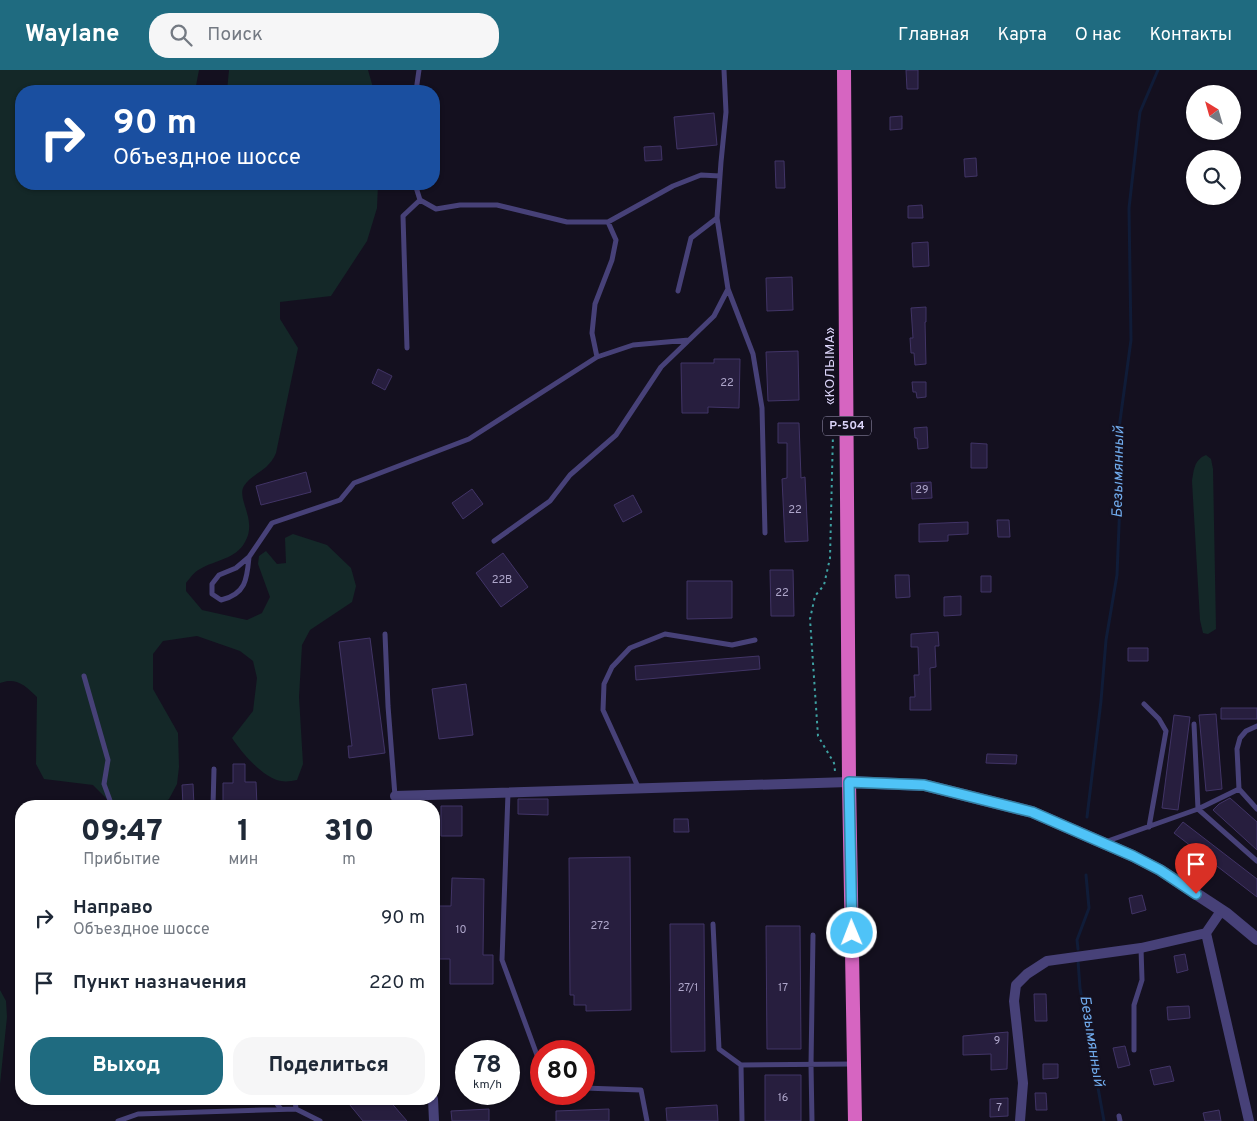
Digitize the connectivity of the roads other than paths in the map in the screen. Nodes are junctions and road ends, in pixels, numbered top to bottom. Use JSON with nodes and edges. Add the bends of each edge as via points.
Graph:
{"nodes":[{"id":1,"x":418,"y":70,"type":"edge"},
{"id":2,"x":724,"y":70,"type":"edge"},
{"id":3,"x":844,"y":70,"type":"edge"},
{"id":4,"x":417,"y":85,"type":"edge"},
{"id":5,"x":720,"y":176,"type":"junction"},
{"id":6,"x":417,"y":190,"type":"edge"},
{"id":7,"x":420,"y":200,"type":"junction"},
{"id":8,"x":718,"y":218,"type":"junction"},
{"id":9,"x":608,"y":222,"type":"junction"},
{"id":10,"x":728,"y":289,"type":"junction"},
{"id":11,"x":678,"y":290,"type":"dead end"},
{"id":12,"x":688,"y":340,"type":"junction"},
{"id":13,"x":407,"y":348,"type":"dead end"},
{"id":14,"x":597,"y":357,"type":"junction"},
{"id":15,"x":765,"y":532,"type":"dead end"},
{"id":16,"x":494,"y":541,"type":"dead end"},
{"id":17,"x":249,"y":557,"type":"junction"},
{"id":18,"x":385,"y":634,"type":"dead end"},
{"id":19,"x":755,"y":640,"type":"dead end"},
{"id":20,"x":84,"y":676,"type":"dead end"},
{"id":21,"x":1144,"y":704,"type":"dead end"},
{"id":22,"x":1194,"y":724,"type":"dead end"},
{"id":23,"x":1257,"y":726,"type":"edge"},
{"id":24,"x":214,"y":769,"type":"dead end"},
{"id":25,"x":849,"y":782,"type":"junction"},
{"id":26,"x":1239,"y":788,"type":"junction"},
{"id":27,"x":639,"y":789,"type":"junction"},
{"id":28,"x":508,"y":793,"type":"junction"},
{"id":29,"x":419,"y":795,"type":"junction"},
{"id":30,"x":396,"y":796,"type":"joint"},
{"id":31,"x":110,"y":800,"type":"edge"},
{"id":32,"x":214,"y":800,"type":"edge"},
{"id":33,"x":419,"y":800,"type":"edge"},
{"id":34,"x":1198,"y":809,"type":"junction"},
{"id":35,"x":1257,"y":809,"type":"edge"},
{"id":36,"x":1149,"y":827,"type":"junction"},
{"id":37,"x":1103,"y":843,"type":"junction"},
{"id":38,"x":1257,"y":861,"type":"edge"},
{"id":39,"x":1221,"y":911,"type":"junction"},
{"id":40,"x":713,"y":924,"type":"dead end"},
{"id":41,"x":1206,"y":933,"type":"junction"},
{"id":42,"x":813,"y":935,"type":"dead end"},
{"id":43,"x":1257,"y":939,"type":"edge"},
{"id":44,"x":1141,"y":948,"type":"junction"},
{"id":45,"x":531,"y":1040,"type":"edge"},
{"id":46,"x":1134,"y":1050,"type":"dead end"},
{"id":47,"x":811,"y":1064,"type":"junction"},
{"id":48,"x":854,"y":1064,"type":"junction"},
{"id":49,"x":741,"y":1065,"type":"junction"},
{"id":50,"x":595,"y":1088,"type":"edge"},
{"id":51,"x":277,"y":1105,"type":"edge"},
{"id":52,"x":296,"y":1105,"type":"edge"},
{"id":53,"x":433,"y":1105,"type":"edge"},
{"id":54,"x":296,"y":1109,"type":"junction"},
{"id":55,"x":281,"y":1110,"type":"junction"},
{"id":56,"x":118,"y":1121,"type":"edge"},
{"id":57,"x":320,"y":1121,"type":"edge"},
{"id":58,"x":434,"y":1121,"type":"edge"},
{"id":59,"x":647,"y":1121,"type":"edge"},
{"id":60,"x":742,"y":1121,"type":"edge"},
{"id":61,"x":812,"y":1121,"type":"edge"},
{"id":62,"x":855,"y":1121,"type":"edge"},
{"id":63,"x":1020,"y":1121,"type":"edge"},
{"id":64,"x":1249,"y":1121,"type":"edge"}],
"edges":[{"from":1,"to":4,"type":"lane"},
{"from":2,"to":5,"type":"lane","via":[[726,112]]},
{"from":3,"to":25,"type":"highway","name":"«КОЛЫМА»","number":"Р-504"},
{"from":5,"to":8,"type":"lane"},
{"from":5,"to":9,"type":"lane","via":[[701,175],[673,186]]},
{"from":6,"to":7,"type":"lane"},
{"from":7,"to":9,"type":"lane","via":[[436,209],[497,205],[568,222]]},
{"from":7,"to":13,"type":"lane","via":[[403,216]]},
{"from":8,"to":10,"type":"lane"},
{"from":8,"to":11,"type":"lane","via":[[691,238]]},
{"from":9,"to":14,"type":"lane","via":[[616,240],[595,304],[592,332]]},
{"from":10,"to":12,"type":"lane","via":[[714,316]]},
{"from":10,"to":15,"type":"lane","via":[[752,354],[762,408]]},
{"from":12,"to":14,"type":"lane","via":[[633,345]]},
{"from":12,"to":16,"type":"lane","via":[[661,367],[616,435],[570,475],[550,501]]},
{"from":14,"to":17,"type":"lane","via":[[469,439],[354,484],[340,500],[272,523]]},
{"from":17,"to":17,"type":"lane","via":[[243,588],[232,598],[221,600],[212,594],[212,584],[219,575],[236,568]]},
{"from":18,"to":30,"type":"lane"},
{"from":19,"to":27,"type":"lane","via":[[732,645],[665,634],[630,648],[612,667],[604,684],[603,710]]},
{"from":20,"to":31,"type":"lane","via":[[108,760],[104,784]]},
{"from":21,"to":36,"type":"lane","via":[[1166,730]]},
{"from":22,"to":34,"type":"lane"},
{"from":23,"to":26,"type":"lane","via":[[1240,738],[1237,749]]},
{"from":24,"to":32,"type":"lane"},
{"from":25,"to":27,"type":"street"},
{"from":25,"to":37,"type":"street","via":[[924,785],[1032,812]]},
{"from":25,"to":48,"type":"highway","name":"«КОЛЫМА»"},
{"from":26,"to":34,"type":"lane"},
{"from":26,"to":35,"type":"lane"},
{"from":27,"to":28,"type":"street"},
{"from":28,"to":29,"type":"street"},
{"from":28,"to":45,"type":"lane","via":[[502,960]]},
{"from":29,"to":30,"type":"street"},
{"from":29,"to":33,"type":"street"},
{"from":34,"to":36,"type":"lane"},
{"from":34,"to":38,"type":"lane"},
{"from":36,"to":37,"type":"lane"},
{"from":37,"to":39,"type":"street","via":[[1160,870]]},
{"from":39,"to":41,"type":"street"},
{"from":39,"to":43,"type":"street"},
{"from":40,"to":49,"type":"lane","via":[[719,1049]]},
{"from":41,"to":44,"type":"street"},
{"from":41,"to":64,"type":"street"},
{"from":42,"to":47,"type":"lane"},
{"from":44,"to":46,"type":"lane","via":[[1142,980],[1134,1005]]},
{"from":44,"to":63,"type":"street","via":[[1047,960],[1016,985],[1014,1000],[1023,1083]]},
{"from":47,"to":48,"type":"lane"},
{"from":47,"to":49,"type":"lane"},
{"from":47,"to":61,"type":"lane"},
{"from":48,"to":62,"type":"highway","name":"«КОЛЫМА»"},
{"from":49,"to":60,"type":"lane"},
{"from":50,"to":59,"type":"lane","via":[[641,1090]]},
{"from":51,"to":55,"type":"lane"},
{"from":52,"to":54,"type":"lane"},
{"from":53,"to":58,"type":"street"},
{"from":54,"to":55,"type":"lane"},
{"from":54,"to":57,"type":"lane"},
{"from":55,"to":56,"type":"lane","via":[[138,1114]]}]}
